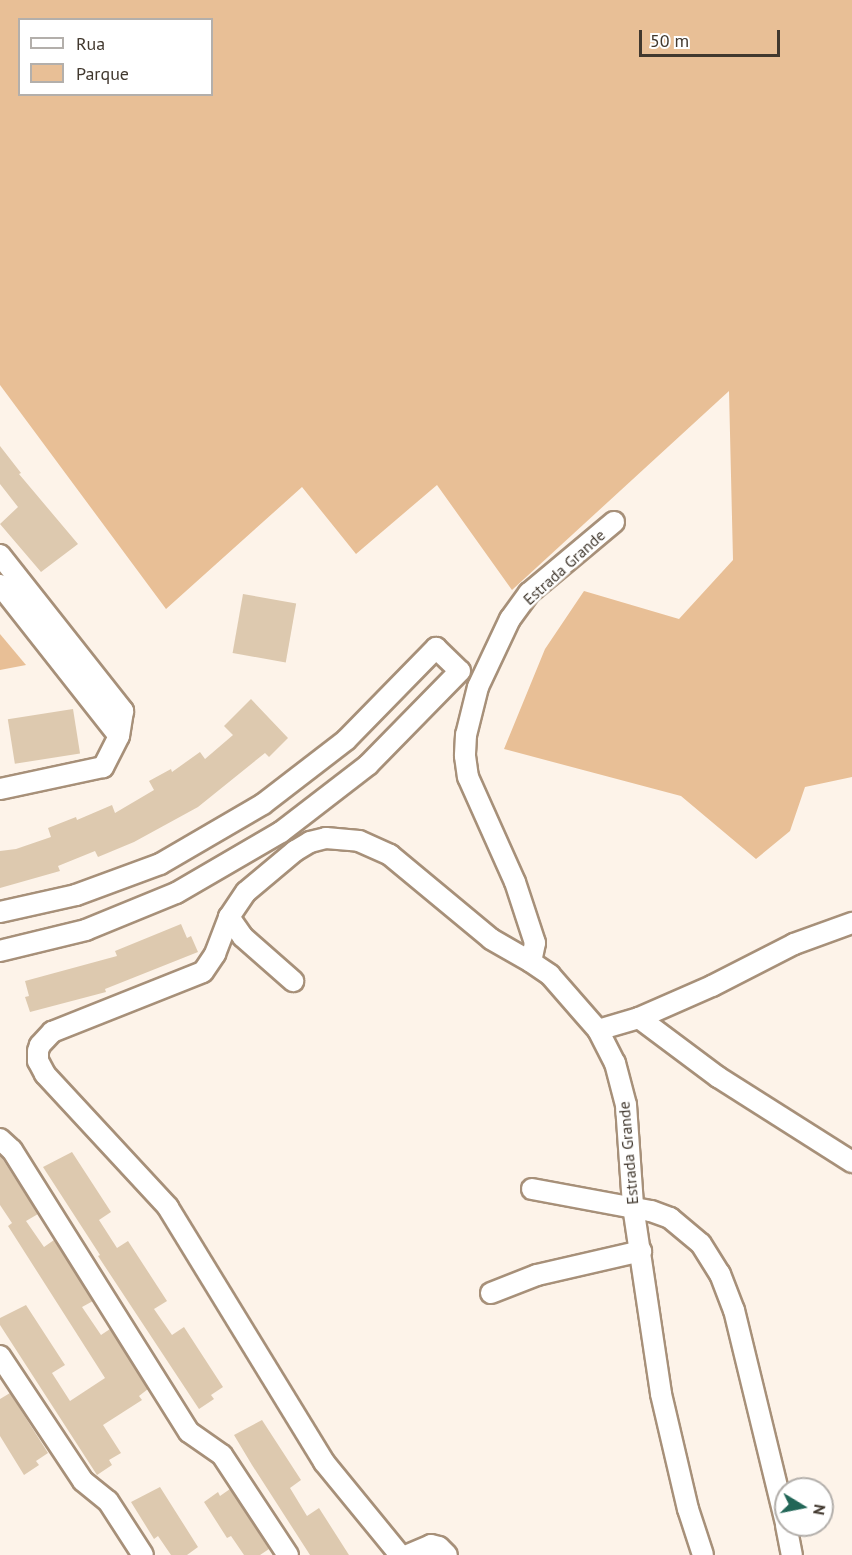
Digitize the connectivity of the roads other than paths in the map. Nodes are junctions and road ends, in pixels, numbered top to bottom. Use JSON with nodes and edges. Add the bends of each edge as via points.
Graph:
{"nodes":[{"id":1,"x":614,"y":522,"type":"dead end"},
{"id":2,"x":0,"y":555,"type":"edge"},
{"id":3,"x":0,"y":585,"type":"edge"},
{"id":4,"x":119,"y":736,"type":"junction"},
{"id":5,"x":0,"y":789,"type":"edge"},
{"id":6,"x":0,"y":912,"type":"edge"},
{"id":7,"x":229,"y":917,"type":"junction"},
{"id":8,"x":852,"y":923,"type":"edge"},
{"id":9,"x":0,"y":951,"type":"edge"},
{"id":10,"x":531,"y":962,"type":"junction"},
{"id":11,"x":293,"y":981,"type":"dead end"},
{"id":12,"x":639,"y":1018,"type":"junction"},
{"id":13,"x":598,"y":1030,"type":"junction"},
{"id":14,"x":0,"y":1139,"type":"edge"},
{"id":15,"x":852,"y":1162,"type":"edge"},
{"id":16,"x":532,"y":1189,"type":"dead end"},
{"id":17,"x":633,"y":1206,"type":"junction"},
{"id":18,"x":641,"y":1251,"type":"junction"},
{"id":19,"x":491,"y":1293,"type":"dead end"},
{"id":20,"x":0,"y":1356,"type":"edge"},
{"id":21,"x":775,"y":1477,"type":"edge"},
{"id":22,"x":789,"y":1537,"type":"edge"},
{"id":23,"x":143,"y":1555,"type":"edge"},
{"id":24,"x":288,"y":1555,"type":"edge"},
{"id":25,"x":400,"y":1555,"type":"edge"},
{"id":26,"x":408,"y":1555,"type":"edge"},
{"id":27,"x":447,"y":1555,"type":"edge"},
{"id":28,"x":703,"y":1555,"type":"edge"},
{"id":29,"x":792,"y":1555,"type":"edge"}],
"edges":[{"from":1,"to":10,"type":"street","name":"Estrada Grande","via":[[529,593],[510,619],[478,687],[466,735],[468,777],[516,882],[535,943]]},
{"from":2,"to":4,"type":"street","via":[[123,711]]},
{"from":3,"to":4,"type":"street"},
{"from":4,"to":5,"type":"street","via":[[104,766]]},
{"from":6,"to":9,"type":"street","via":[[76,895],[160,864],[262,804],[346,740],[436,648],[460,671],[368,765],[281,832],[166,897],[86,930]]},
{"from":7,"to":10,"type":"street","via":[[246,892],[295,851],[310,842],[343,837],[390,855],[491,939]]},
{"from":7,"to":11,"type":"street","via":[[243,937]]},
{"from":7,"to":25,"type":"street","via":[[204,972],[52,1032],[39,1045],[38,1061],[45,1074],[168,1206],[324,1462]]},
{"from":8,"to":12,"type":"street","via":[[795,944]]},
{"from":10,"to":13,"type":"street","name":"Estrada Grande","via":[[550,975]]},
{"from":12,"to":13,"type":"street"},
{"from":12,"to":15,"type":"street","via":[[718,1077]]},
{"from":13,"to":17,"type":"street","name":"Estrada Grande","via":[[615,1062],[626,1105]]},
{"from":14,"to":24,"type":"street","via":[[12,1150],[189,1432],[222,1455]]},
{"from":16,"to":17,"type":"street"},
{"from":17,"to":18,"type":"street","name":"Estrada Grande"},
{"from":17,"to":21,"type":"street","via":[[670,1218],[701,1244],[720,1274],[734,1310]]},
{"from":18,"to":19,"type":"street","via":[[537,1275]]},
{"from":18,"to":28,"type":"street","name":"Estrada Grande","via":[[642,1286],[661,1394],[687,1509]]},
{"from":20,"to":23,"type":"street","via":[[84,1481],[108,1501]]},
{"from":22,"to":29,"type":"street"},
{"from":26,"to":27,"type":"street","via":[[431,1545]]}]}
